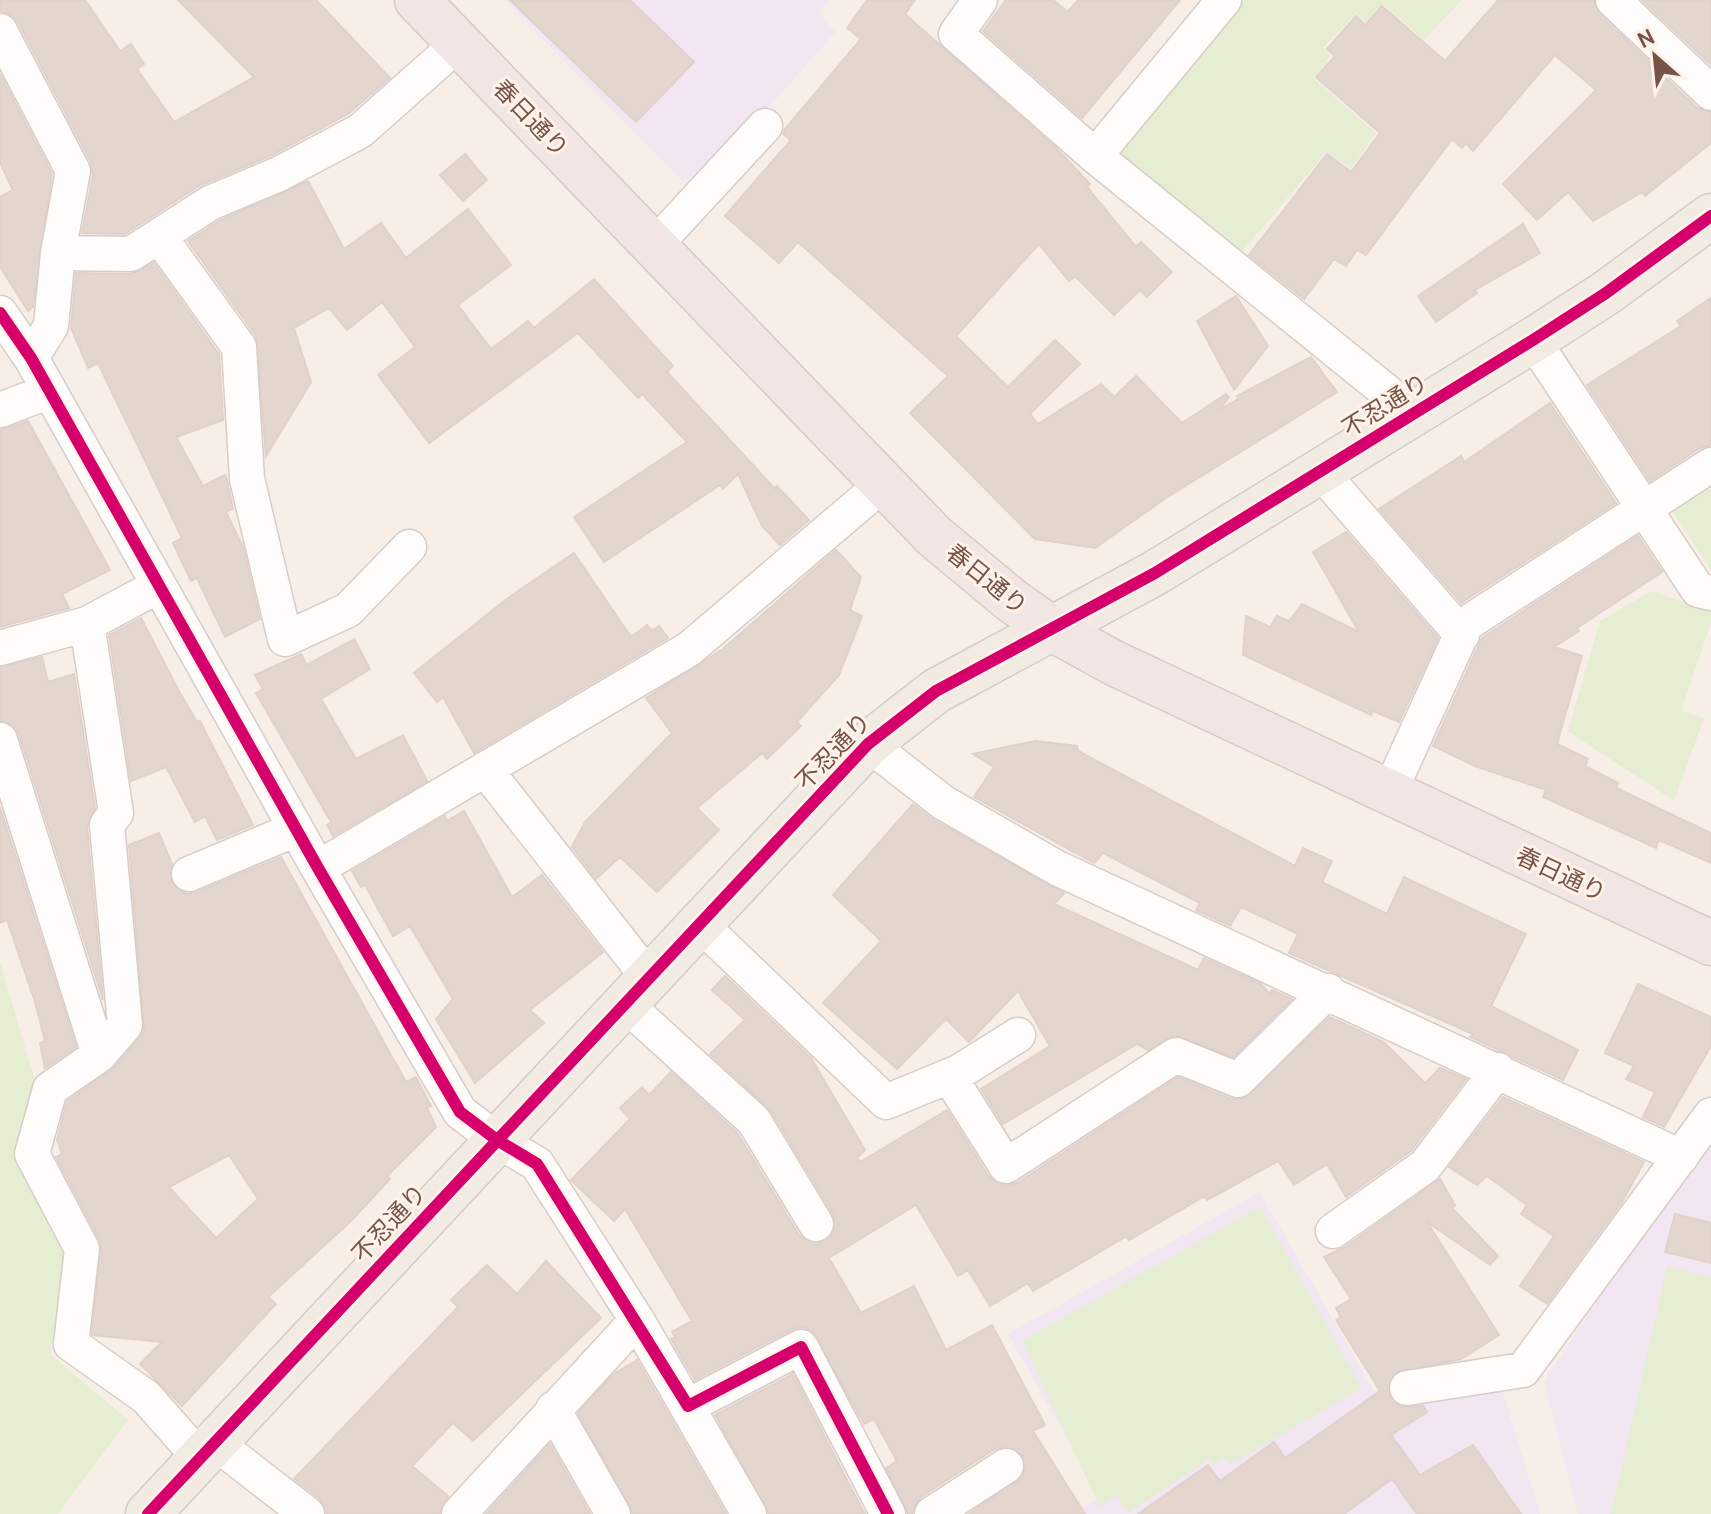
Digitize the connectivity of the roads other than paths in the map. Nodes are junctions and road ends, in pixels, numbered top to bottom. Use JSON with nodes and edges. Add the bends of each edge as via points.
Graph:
{"nodes":[{"id":1,"x":417,"y":0,"type":"edge"},
{"id":2,"x":980,"y":0,"type":"edge"},
{"id":3,"x":1224,"y":0,"type":"edge"},
{"id":4,"x":1613,"y":0,"type":"edge"},
{"id":5,"x":0,"y":31,"type":"edge"},
{"id":6,"x":459,"y":43,"type":"junction"},
{"id":7,"x":1711,"y":93,"type":"edge"},
{"id":8,"x":765,"y":126,"type":"dead end"},
{"id":9,"x":1095,"y":156,"type":"junction"},
{"id":10,"x":1711,"y":216,"type":"edge"},
{"id":11,"x":159,"y":236,"type":"junction"},
{"id":12,"x":654,"y":246,"type":"junction"},
{"id":13,"x":58,"y":253,"type":"junction"},
{"id":14,"x":0,"y":313,"type":"edge"},
{"id":15,"x":1533,"y":340,"type":"junction"},
{"id":16,"x":31,"y":358,"type":"junction"},
{"id":17,"x":47,"y":392,"type":"junction"},
{"id":18,"x":0,"y":410,"type":"edge"},
{"id":19,"x":1413,"y":413,"type":"junction"},
{"id":20,"x":1711,"y":465,"type":"edge"},
{"id":21,"x":1320,"y":471,"type":"junction"},
{"id":22,"x":883,"y":484,"type":"junction"},
{"id":23,"x":1645,"y":507,"type":"junction"},
{"id":24,"x":409,"y":547,"type":"dead end"},
{"id":25,"x":158,"y":586,"type":"junction"},
{"id":26,"x":1711,"y":593,"type":"edge"},
{"id":27,"x":87,"y":624,"type":"junction"},
{"id":28,"x":1052,"y":629,"type":"junction"},
{"id":29,"x":1462,"y":635,"type":"junction"},
{"id":30,"x":0,"y":648,"type":"edge"},
{"id":31,"x":0,"y":740,"type":"edge"},
{"id":32,"x":868,"y":744,"type":"junction"},
{"id":33,"x":485,"y":769,"type":"junction"},
{"id":34,"x":1389,"y":793,"type":"junction"},
{"id":35,"x":296,"y":829,"type":"junction"},
{"id":36,"x":318,"y":868,"type":"junction"},
{"id":37,"x":189,"y":874,"type":"dead end"},
{"id":38,"x":700,"y":924,"type":"junction"},
{"id":39,"x":1711,"y":943,"type":"edge"},
{"id":40,"x":635,"y":990,"type":"junction"},
{"id":41,"x":1328,"y":991,"type":"junction"},
{"id":42,"x":1018,"y":1035,"type":"dead end"},
{"id":43,"x":99,"y":1055,"type":"junction"},
{"id":44,"x":1498,"y":1070,"type":"junction"},
{"id":45,"x":949,"y":1076,"type":"junction"},
{"id":46,"x":1711,"y":1115,"type":"edge"},
{"id":47,"x":497,"y":1140,"type":"junction"},
{"id":48,"x":1681,"y":1157,"type":"junction"},
{"id":49,"x":816,"y":1224,"type":"dead end"},
{"id":50,"x":1333,"y":1231,"type":"dead end"},
{"id":51,"x":637,"y":1320,"type":"junction"},
{"id":52,"x":1407,"y":1388,"type":"dead end"},
{"id":53,"x":688,"y":1406,"type":"junction"},
{"id":54,"x":553,"y":1409,"type":"junction"},
{"id":55,"x":206,"y":1449,"type":"junction"},
{"id":56,"x":1006,"y":1466,"type":"dead end"},
{"id":57,"x":479,"y":1506,"type":"edge"},
{"id":58,"x":148,"y":1514,"type":"edge"},
{"id":59,"x":307,"y":1514,"type":"edge"},
{"id":60,"x":613,"y":1514,"type":"edge"},
{"id":61,"x":749,"y":1514,"type":"edge"},
{"id":62,"x":888,"y":1514,"type":"edge"},
{"id":63,"x":932,"y":1514,"type":"edge"}],
"edges":[{"from":1,"to":6,"type":"highway","name":"春日通り"},
{"from":2,"to":9,"type":"street","via":[[956,34]]},
{"from":3,"to":9,"type":"street"},
{"from":4,"to":7,"type":"street"},
{"from":5,"to":13,"type":"street","via":[[73,171]]},
{"from":6,"to":11,"type":"street","via":[[360,131],[210,203]]},
{"from":6,"to":12,"type":"highway","name":"春日通り"},
{"from":8,"to":12,"type":"street"},
{"from":9,"to":19,"type":"street"},
{"from":10,"to":15,"type":"main road","name":"不忍通り","via":[[1632,276]]},
{"from":11,"to":13,"type":"street","via":[[131,254]]},
{"from":11,"to":24,"type":"street","via":[[239,347],[247,479],[285,639],[348,610]]},
{"from":12,"to":22,"type":"highway","name":"春日通り"},
{"from":13,"to":16,"type":"street","via":[[51,326]]},
{"from":14,"to":16,"type":"street"},
{"from":15,"to":19,"type":"main road","name":"不忍通り"},
{"from":15,"to":23,"type":"street"},
{"from":16,"to":17,"type":"street"},
{"from":17,"to":18,"type":"street"},
{"from":17,"to":25,"type":"street"},
{"from":19,"to":21,"type":"main road","name":"不忍通り"},
{"from":20,"to":23,"type":"street"},
{"from":21,"to":28,"type":"main road","name":"不忍通り","via":[[1155,573]]},
{"from":21,"to":29,"type":"street"},
{"from":22,"to":28,"type":"highway","name":"春日通り","via":[[974,572]]},
{"from":22,"to":33,"type":"street","via":[[689,649]]},
{"from":23,"to":26,"type":"street","via":[[1698,590]]},
{"from":23,"to":29,"type":"street","via":[[1466,624]]},
{"from":25,"to":27,"type":"street"},
{"from":25,"to":35,"type":"street"},
{"from":27,"to":30,"type":"street"},
{"from":27,"to":43,"type":"street","via":[[116,813],[107,825],[125,1025]]},
{"from":28,"to":32,"type":"main road","name":"不忍通り","via":[[936,691]]},
{"from":28,"to":34,"type":"highway","name":"春日通り"},
{"from":29,"to":34,"type":"street"},
{"from":31,"to":43,"type":"street"},
{"from":32,"to":38,"type":"main road","name":"不忍通り"},
{"from":32,"to":41,"type":"street","via":[[944,803],[1057,868]]},
{"from":33,"to":36,"type":"street"},
{"from":33,"to":40,"type":"street"},
{"from":34,"to":39,"type":"highway","name":"春日通り"},
{"from":35,"to":36,"type":"street"},
{"from":35,"to":37,"type":"street"},
{"from":36,"to":47,"type":"street","via":[[460,1112]]},
{"from":38,"to":40,"type":"main road","name":"不忍通り"},
{"from":38,"to":45,"type":"street","via":[[886,1102]]},
{"from":40,"to":47,"type":"main road","name":"不忍通り"},
{"from":40,"to":49,"type":"street","via":[[754,1121]]},
{"from":41,"to":44,"type":"street"},
{"from":41,"to":45,"type":"street","via":[[1238,1080],[1176,1055],[1006,1166]]},
{"from":42,"to":45,"type":"street"},
{"from":43,"to":55,"type":"street","via":[[50,1089],[32,1154],[82,1249],[71,1344],[146,1397]]},
{"from":44,"to":48,"type":"street"},
{"from":44,"to":50,"type":"street","via":[[1425,1166]]},
{"from":46,"to":48,"type":"street"},
{"from":47,"to":51,"type":"street","via":[[537,1164]]},
{"from":47,"to":55,"type":"main road","name":"不忍通り"},
{"from":48,"to":52,"type":"street","via":[[1523,1370]]},
{"from":51,"to":53,"type":"street"},
{"from":51,"to":54,"type":"street"},
{"from":53,"to":61,"type":"street"},
{"from":53,"to":62,"type":"street","via":[[801,1347]]},
{"from":54,"to":57,"type":"street"},
{"from":54,"to":60,"type":"street"},
{"from":55,"to":58,"type":"main road","name":"不忍通り"},
{"from":55,"to":59,"type":"street"},
{"from":56,"to":63,"type":"street"}]}
